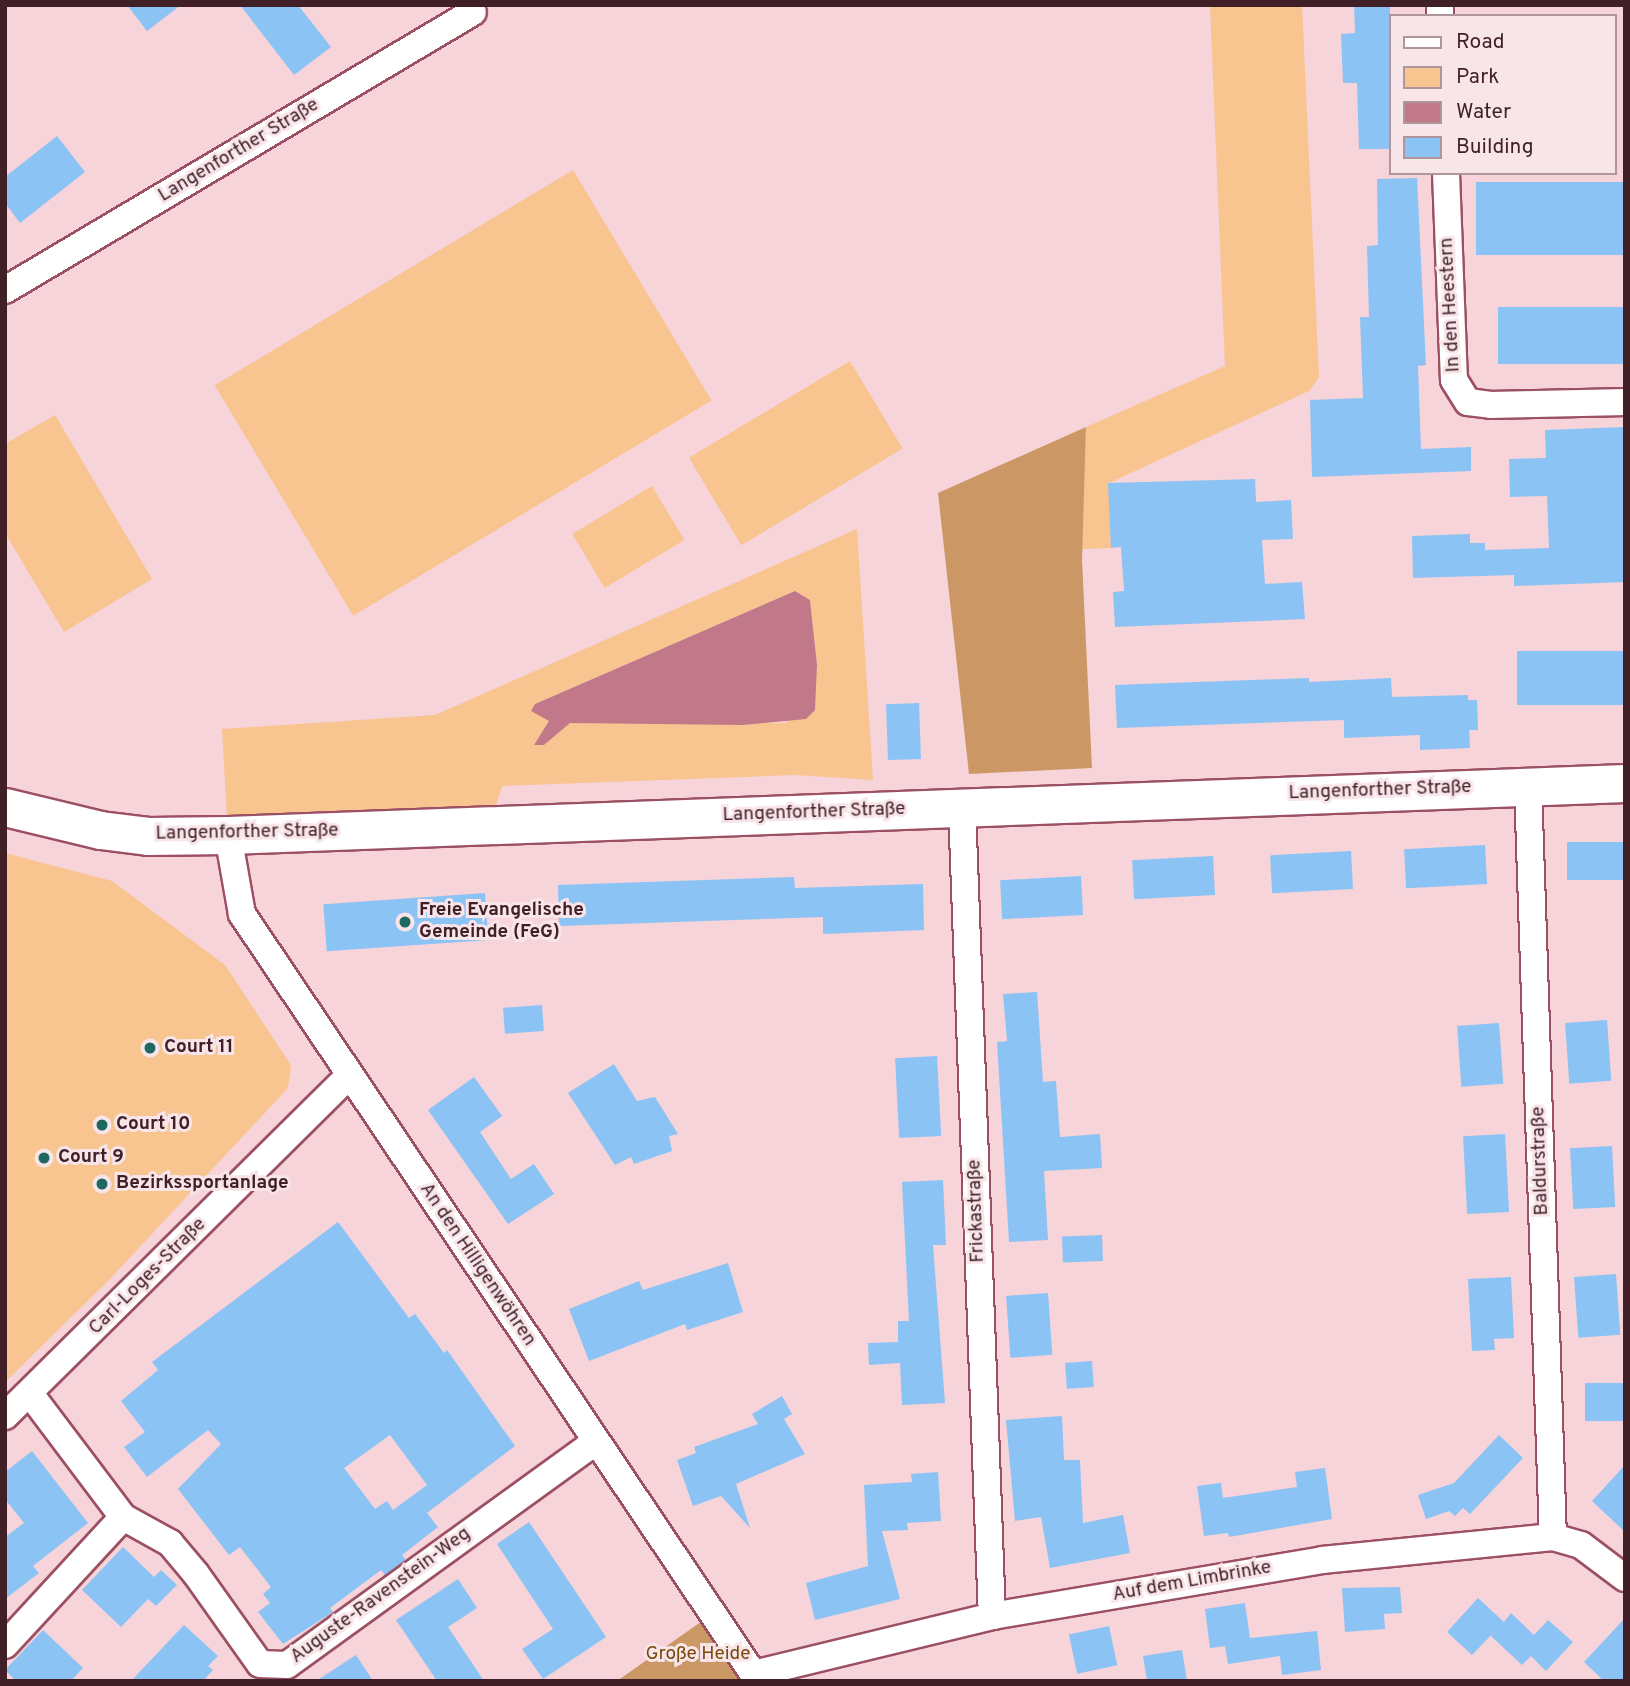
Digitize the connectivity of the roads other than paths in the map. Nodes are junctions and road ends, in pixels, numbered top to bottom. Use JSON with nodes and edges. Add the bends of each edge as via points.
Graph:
{"nodes":[{"id":1,"x":473,"y":12,"type":"dead end"},
{"id":2,"x":1446,"y":175,"type":"edge"},
{"id":3,"x":5,"y":290,"type":"edge"},
{"id":4,"x":1625,"y":402,"type":"edge"},
{"id":5,"x":1625,"y":783,"type":"edge"},
{"id":6,"x":1528,"y":785,"type":"junction"},
{"id":7,"x":5,"y":807,"type":"edge"},
{"id":8,"x":962,"y":807,"type":"junction"},
{"id":9,"x":228,"y":835,"type":"junction"},
{"id":10,"x":348,"y":1076,"type":"junction"},
{"id":11,"x":31,"y":1395,"type":"junction"},
{"id":12,"x":5,"y":1416,"type":"edge"},
{"id":13,"x":596,"y":1442,"type":"junction"},
{"id":14,"x":123,"y":1517,"type":"junction"},
{"id":15,"x":1553,"y":1537,"type":"junction"},
{"id":16,"x":1625,"y":1578,"type":"edge"},
{"id":17,"x":992,"y":1616,"type":"junction"},
{"id":18,"x":5,"y":1645,"type":"edge"},
{"id":19,"x":251,"y":1672,"type":"edge"},
{"id":20,"x":756,"y":1677,"type":"edge"}],
"edges":[{"from":1,"to":3,"type":"street","name":"Langenforther Straße"},
{"from":2,"to":4,"type":"street","name":"In den Heestern","via":[[1454,380],[1468,402]]},
{"from":5,"to":6,"type":"main road","name":"Langenforther Straße"},
{"from":6,"to":8,"type":"main road","name":"Langenforther Straße"},
{"from":6,"to":15,"type":"street","name":"Baldurstraße"},
{"from":7,"to":9,"type":"main road","name":"Langenforther Straße","via":[[100,830]]},
{"from":8,"to":9,"type":"main road","name":"Langenforther Straße"},
{"from":8,"to":17,"type":"street","name":"Frickastraße"},
{"from":9,"to":10,"type":"street","name":"An den Hilligenwöhren","via":[[242,914]]},
{"from":10,"to":11,"type":"street","name":"Carl-Loges-Straße"},
{"from":10,"to":13,"type":"street","name":"An den Hilligenwöhren"},
{"from":11,"to":12,"type":"street","name":"Carl-Loges-Straße"},
{"from":11,"to":14,"type":"street","name":"Auguste-Ravenstein-Weg"},
{"from":13,"to":19,"type":"street","name":"Auguste-Ravenstein-Weg","via":[[286,1665]]},
{"from":13,"to":20,"type":"street","name":"An den Hilligenwöhren"},
{"from":14,"to":18,"type":"street"},
{"from":14,"to":19,"type":"street","name":"Auguste-Ravenstein-Weg","via":[[170,1543]]},
{"from":15,"to":16,"type":"street","name":"Auf dem Limbrinke","via":[[1581,1545]]},
{"from":15,"to":17,"type":"street","name":"Auf dem Limbrinke","via":[[1322,1560]]},
{"from":17,"to":20,"type":"street","name":"Auf dem Limbrinke"}]}
